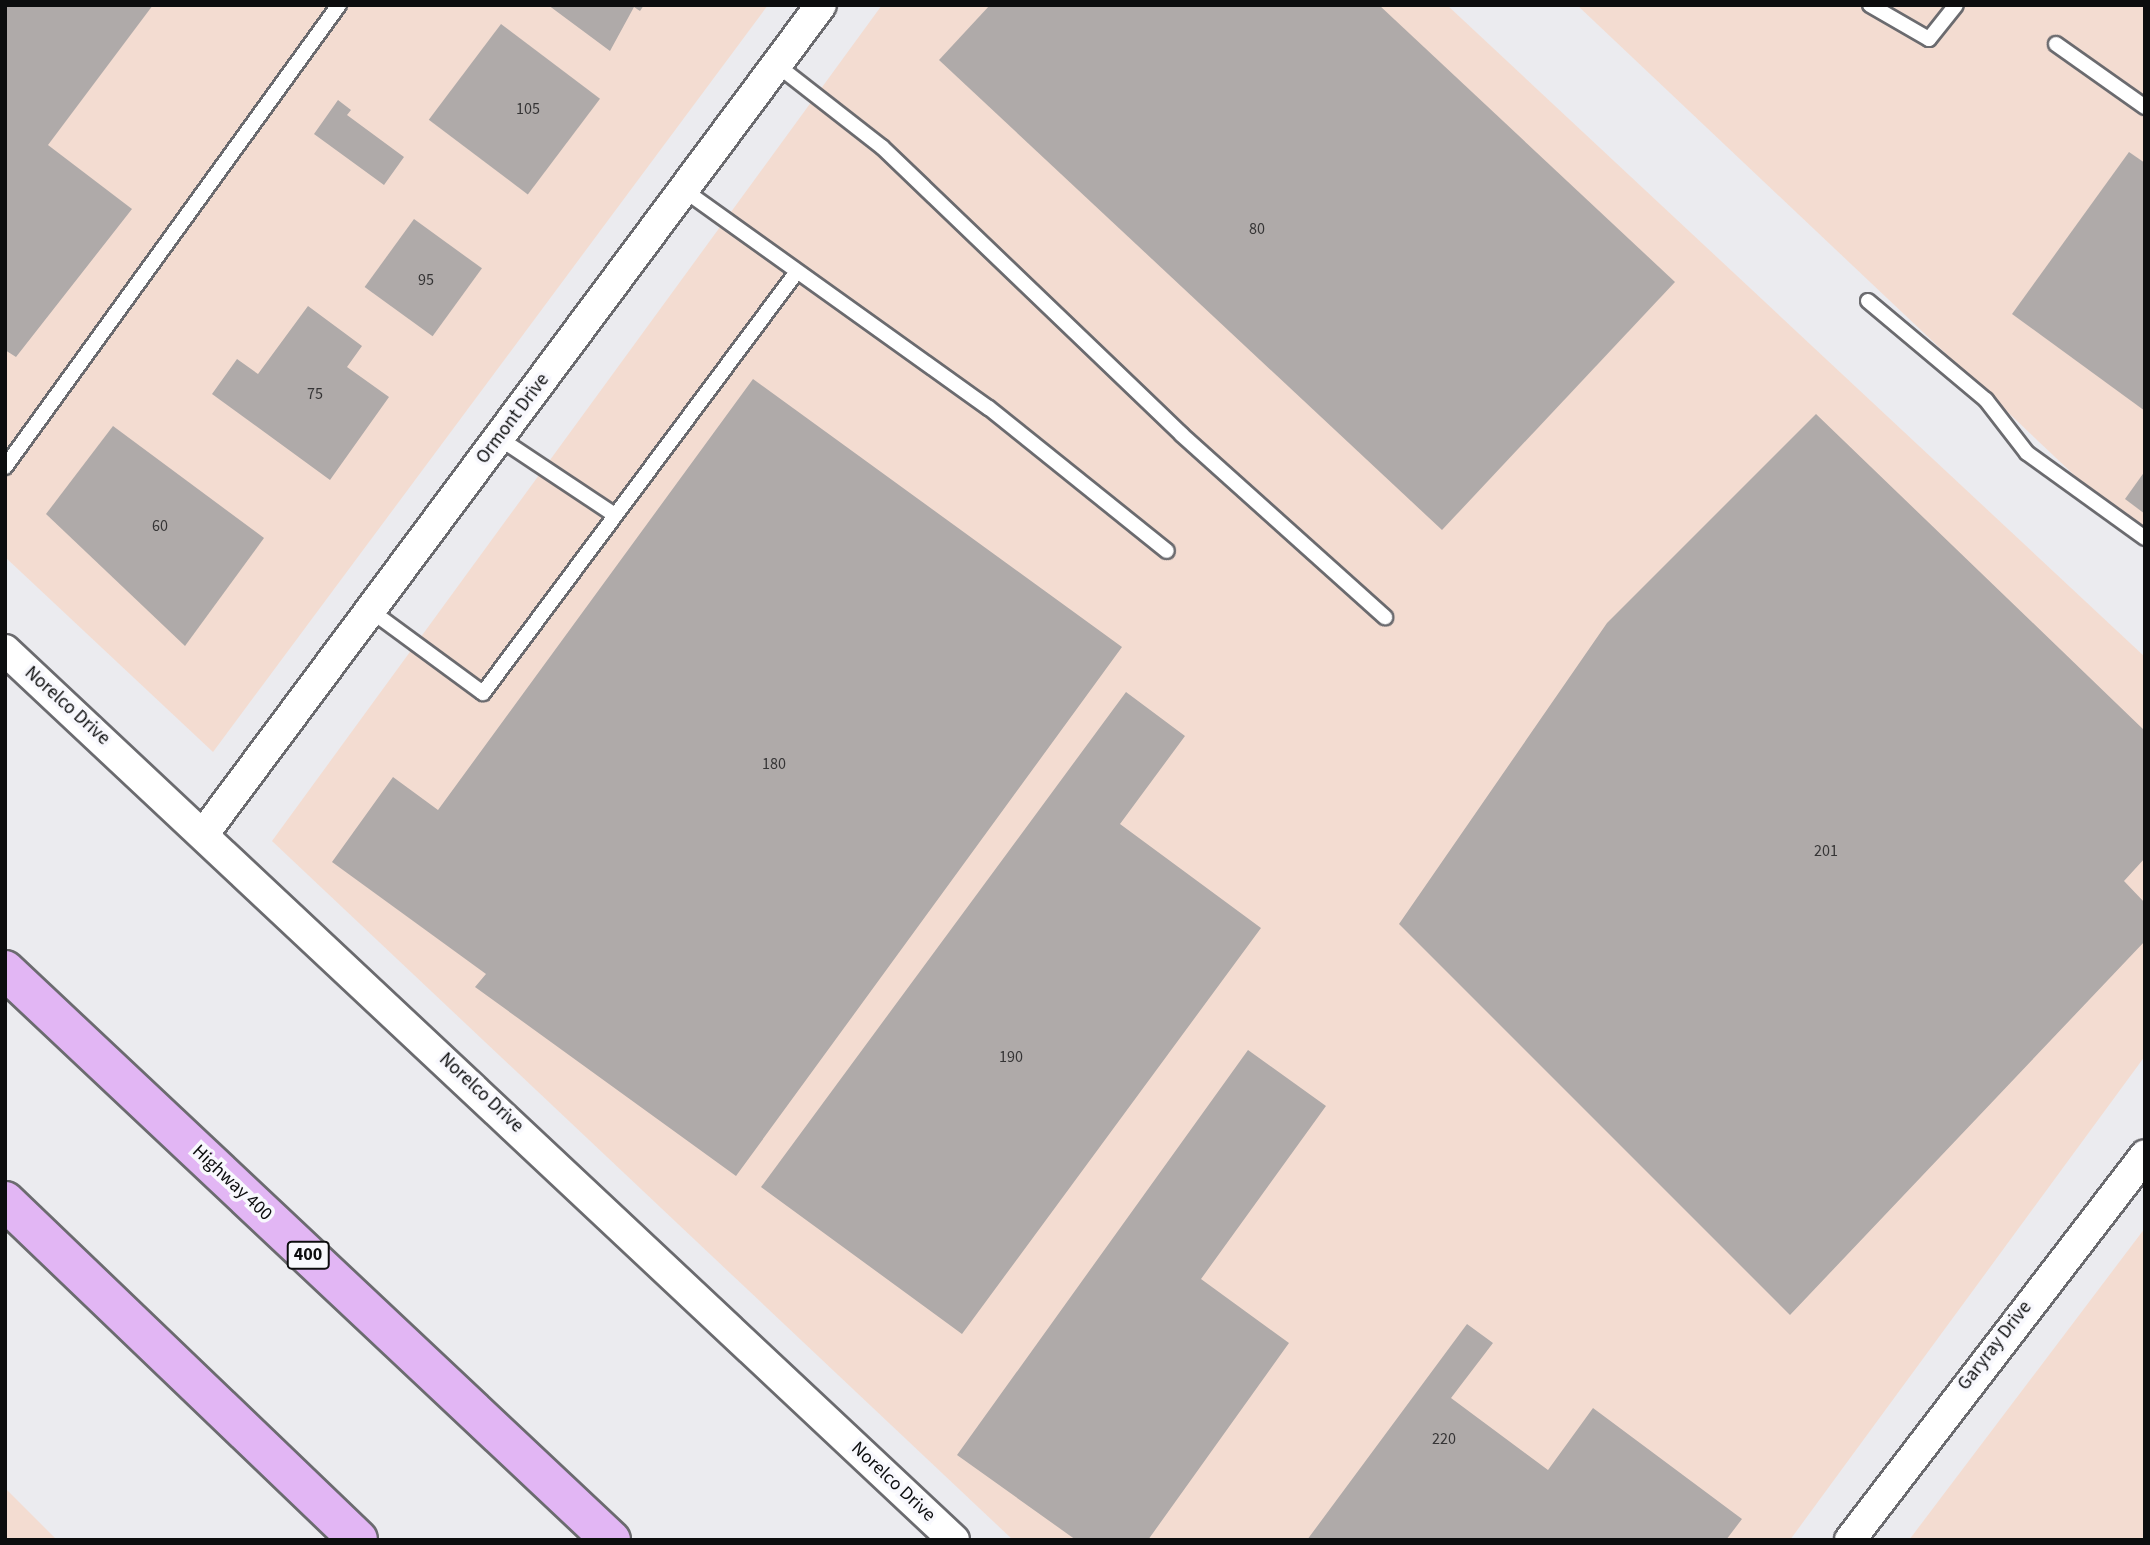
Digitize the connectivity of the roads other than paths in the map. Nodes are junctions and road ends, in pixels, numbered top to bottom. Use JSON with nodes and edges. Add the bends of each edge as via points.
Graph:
{"nodes":[{"id":1,"x":339,"y":5,"type":"edge"},
{"id":2,"x":821,"y":5,"type":"edge"},
{"id":3,"x":1870,"y":5,"type":"edge"},
{"id":4,"x":1955,"y":5,"type":"edge"},
{"id":5,"x":2056,"y":44,"type":"dead end"},
{"id":6,"x":777,"y":65,"type":"junction"},
{"id":7,"x":2145,"y":107,"type":"edge"},
{"id":8,"x":684,"y":190,"type":"junction"},
{"id":9,"x":796,"y":273,"type":"junction"},
{"id":10,"x":1868,"y":301,"type":"dead end"},
{"id":11,"x":499,"y":438,"type":"junction"},
{"id":12,"x":5,"y":467,"type":"edge"},
{"id":13,"x":615,"y":515,"type":"junction"},
{"id":14,"x":2145,"y":538,"type":"edge"},
{"id":15,"x":1167,"y":551,"type":"dead end"},
{"id":16,"x":370,"y":610,"type":"junction"},
{"id":17,"x":1385,"y":617,"type":"dead end"},
{"id":18,"x":5,"y":650,"type":"edge"},
{"id":19,"x":205,"y":832,"type":"junction"},
{"id":20,"x":5,"y":970,"type":"edge"},
{"id":21,"x":2145,"y":1155,"type":"edge"},
{"id":22,"x":5,"y":1201,"type":"edge"},
{"id":23,"x":358,"y":1540,"type":"edge"},
{"id":24,"x":611,"y":1540,"type":"edge"},
{"id":25,"x":954,"y":1540,"type":"edge"},
{"id":26,"x":1850,"y":1540,"type":"edge"}],
"edges":[{"from":1,"to":12,"type":"lane"},
{"from":2,"to":6,"type":"street","name":"Ormont Drive"},
{"from":3,"to":4,"type":"lane","via":[[1929,40]]},
{"from":5,"to":7,"type":"lane"},
{"from":6,"to":8,"type":"street","name":"Ormont Drive"},
{"from":6,"to":17,"type":"lane","via":[[882,147],[1182,435]]},
{"from":8,"to":9,"type":"lane"},
{"from":8,"to":11,"type":"street","name":"Ormont Drive"},
{"from":9,"to":13,"type":"lane"},
{"from":9,"to":15,"type":"lane","via":[[989,408]]},
{"from":10,"to":14,"type":"lane","via":[[1986,400],[2027,453]]},
{"from":11,"to":13,"type":"lane"},
{"from":11,"to":16,"type":"street","name":"Ormont Drive"},
{"from":13,"to":16,"type":"lane","via":[[483,693]]},
{"from":16,"to":19,"type":"street","name":"Ormont Drive"},
{"from":18,"to":19,"type":"street","name":"Norelco Drive"},
{"from":19,"to":25,"type":"street","name":"Norelco Drive"},
{"from":20,"to":24,"type":"highway","name":"Highway 400","number":"400"},
{"from":21,"to":26,"type":"street","name":"Garyray Drive"},
{"from":22,"to":23,"type":"highway"}]}
